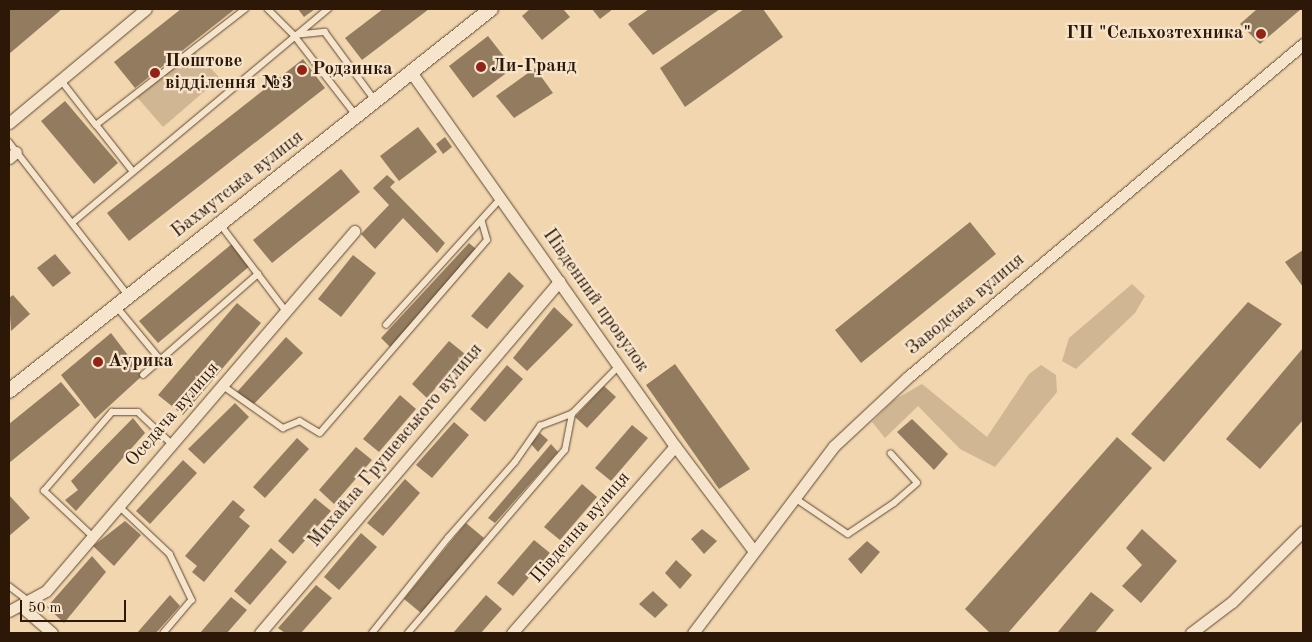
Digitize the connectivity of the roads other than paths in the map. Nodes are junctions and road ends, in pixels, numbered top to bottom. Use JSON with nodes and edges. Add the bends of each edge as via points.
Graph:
{"nodes":[{"id":1,"x":146,"y":9,"type":"edge"},
{"id":2,"x":245,"y":9,"type":"edge"},
{"id":3,"x":268,"y":9,"type":"edge"},
{"id":4,"x":328,"y":9,"type":"edge"},
{"id":5,"x":491,"y":9,"type":"edge"},
{"id":6,"x":294,"y":35,"type":"junction"},
{"id":7,"x":1303,"y":44,"type":"edge"},
{"id":8,"x":412,"y":72,"type":"junction"},
{"id":9,"x":61,"y":80,"type":"junction"},
{"id":10,"x":375,"y":100,"type":"junction"},
{"id":11,"x":356,"y":116,"type":"junction"},
{"id":12,"x":9,"y":123,"type":"edge"},
{"id":13,"x":96,"y":125,"type":"junction"},
{"id":14,"x":11,"y":151,"type":"edge"},
{"id":15,"x":132,"y":172,"type":"junction"},
{"id":16,"x":501,"y":198,"type":"junction"},
{"id":17,"x":482,"y":222,"type":"junction"},
{"id":18,"x":72,"y":223,"type":"junction"},
{"id":19,"x":220,"y":223,"type":"junction"},
{"id":20,"x":355,"y":231,"type":"dead end"},
{"id":21,"x":258,"y":274,"type":"junction"},
{"id":22,"x":560,"y":281,"type":"junction"},
{"id":23,"x":128,"y":295,"type":"junction"},
{"id":24,"x":115,"y":306,"type":"junction"},
{"id":25,"x":286,"y":311,"type":"junction"},
{"id":26,"x":386,"y":325,"type":"dead end"},
{"id":27,"x":160,"y":359,"type":"junction"},
{"id":28,"x":619,"y":366,"type":"junction"},
{"id":29,"x":143,"y":375,"type":"dead end"},
{"id":30,"x":222,"y":385,"type":"junction"},
{"id":31,"x":9,"y":391,"type":"edge"},
{"id":32,"x":572,"y":414,"type":"junction"},
{"id":33,"x":172,"y":444,"type":"junction"},
{"id":34,"x":675,"y":446,"type":"junction"},
{"id":35,"x":891,"y":454,"type":"dead end"},
{"id":36,"x":793,"y":496,"type":"junction"},
{"id":37,"x":119,"y":506,"type":"junction"},
{"id":38,"x":1303,"y":531,"type":"edge"},
{"id":39,"x":92,"y":537,"type":"junction"},
{"id":40,"x":753,"y":550,"type":"junction"},
{"id":41,"x":9,"y":586,"type":"edge"},
{"id":42,"x":25,"y":603,"type":"junction"},
{"id":43,"x":9,"y":611,"type":"edge"},
{"id":44,"x":44,"y":631,"type":"edge"},
{"id":45,"x":164,"y":633,"type":"edge"},
{"id":46,"x":260,"y":633,"type":"edge"},
{"id":47,"x":372,"y":633,"type":"edge"},
{"id":48,"x":408,"y":633,"type":"edge"},
{"id":49,"x":512,"y":633,"type":"edge"},
{"id":50,"x":693,"y":633,"type":"edge"},
{"id":51,"x":1191,"y":633,"type":"edge"}],
"edges":[{"from":1,"to":9,"type":"street"},
{"from":2,"to":13,"type":"lane"},
{"from":3,"to":6,"type":"lane"},
{"from":4,"to":6,"type":"lane"},
{"from":5,"to":8,"type":"street","name":"Бахмутська вулиця"},
{"from":6,"to":10,"type":"lane","via":[[325,32]]},
{"from":6,"to":11,"type":"lane"},
{"from":6,"to":15,"type":"lane"},
{"from":7,"to":36,"type":"street","name":"Заводська вулиця","via":[[908,377],[834,446]]},
{"from":8,"to":10,"type":"street","name":"Бахмутська вулиця"},
{"from":8,"to":16,"type":"street","name":"Південний провулок"},
{"from":9,"to":12,"type":"street"},
{"from":9,"to":13,"type":"lane"},
{"from":10,"to":11,"type":"street","name":"Бахмутська вулиця"},
{"from":11,"to":19,"type":"street","name":"Бахмутська вулиця"},
{"from":13,"to":15,"type":"lane"},
{"from":14,"to":18,"type":"lane"},
{"from":15,"to":18,"type":"lane"},
{"from":16,"to":17,"type":"lane"},
{"from":16,"to":22,"type":"street","name":"Південний провулок"},
{"from":17,"to":26,"type":"lane"},
{"from":17,"to":30,"type":"lane","via":[[487,240],[320,433],[300,421],[283,428]]},
{"from":18,"to":23,"type":"lane"},
{"from":19,"to":21,"type":"lane"},
{"from":19,"to":23,"type":"street","name":"Бахмутська вулиця"},
{"from":20,"to":25,"type":"street","name":"Оседача вулиця"},
{"from":21,"to":25,"type":"lane"},
{"from":21,"to":27,"type":"lane"},
{"from":22,"to":28,"type":"street","name":"Південний провулок"},
{"from":22,"to":46,"type":"street","name":"Михайла Грушевського вулиця"},
{"from":23,"to":24,"type":"street","name":"Бахмутська вулиця"},
{"from":24,"to":27,"type":"lane"},
{"from":24,"to":31,"type":"street","name":"Бахмутська вулиця"},
{"from":25,"to":30,"type":"street","name":"Оседача вулиця"},
{"from":27,"to":29,"type":"lane"},
{"from":28,"to":32,"type":"lane"},
{"from":28,"to":34,"type":"street","name":"Південний провулок"},
{"from":30,"to":33,"type":"street","name":"Оседача вулиця"},
{"from":32,"to":47,"type":"lane","via":[[540,426],[515,462],[448,538]]},
{"from":32,"to":48,"type":"lane","via":[[564,450]]},
{"from":33,"to":37,"type":"street","name":"Оседача вулиця"},
{"from":33,"to":39,"type":"lane","via":[[138,412],[112,412],[44,491]]},
{"from":34,"to":40,"type":"street","name":"Південний провулок"},
{"from":34,"to":49,"type":"street","name":"Південна вулиця"},
{"from":35,"to":36,"type":"lane","via":[[917,483],[848,534]]},
{"from":36,"to":40,"type":"street","name":"Заводська вулиця"},
{"from":37,"to":39,"type":"street","name":"Оседача вулиця"},
{"from":37,"to":45,"type":"lane","via":[[170,554],[192,600]]},
{"from":38,"to":51,"type":"street","via":[[1232,602]]},
{"from":39,"to":42,"type":"street","name":"Оседача вулиця","via":[[46,591]]},
{"from":40,"to":50,"type":"street","name":"Заводська вулиця"},
{"from":41,"to":42,"type":"lane"},
{"from":42,"to":43,"type":"street","name":"Оседача вулиця"},
{"from":42,"to":44,"type":"street"}]}
